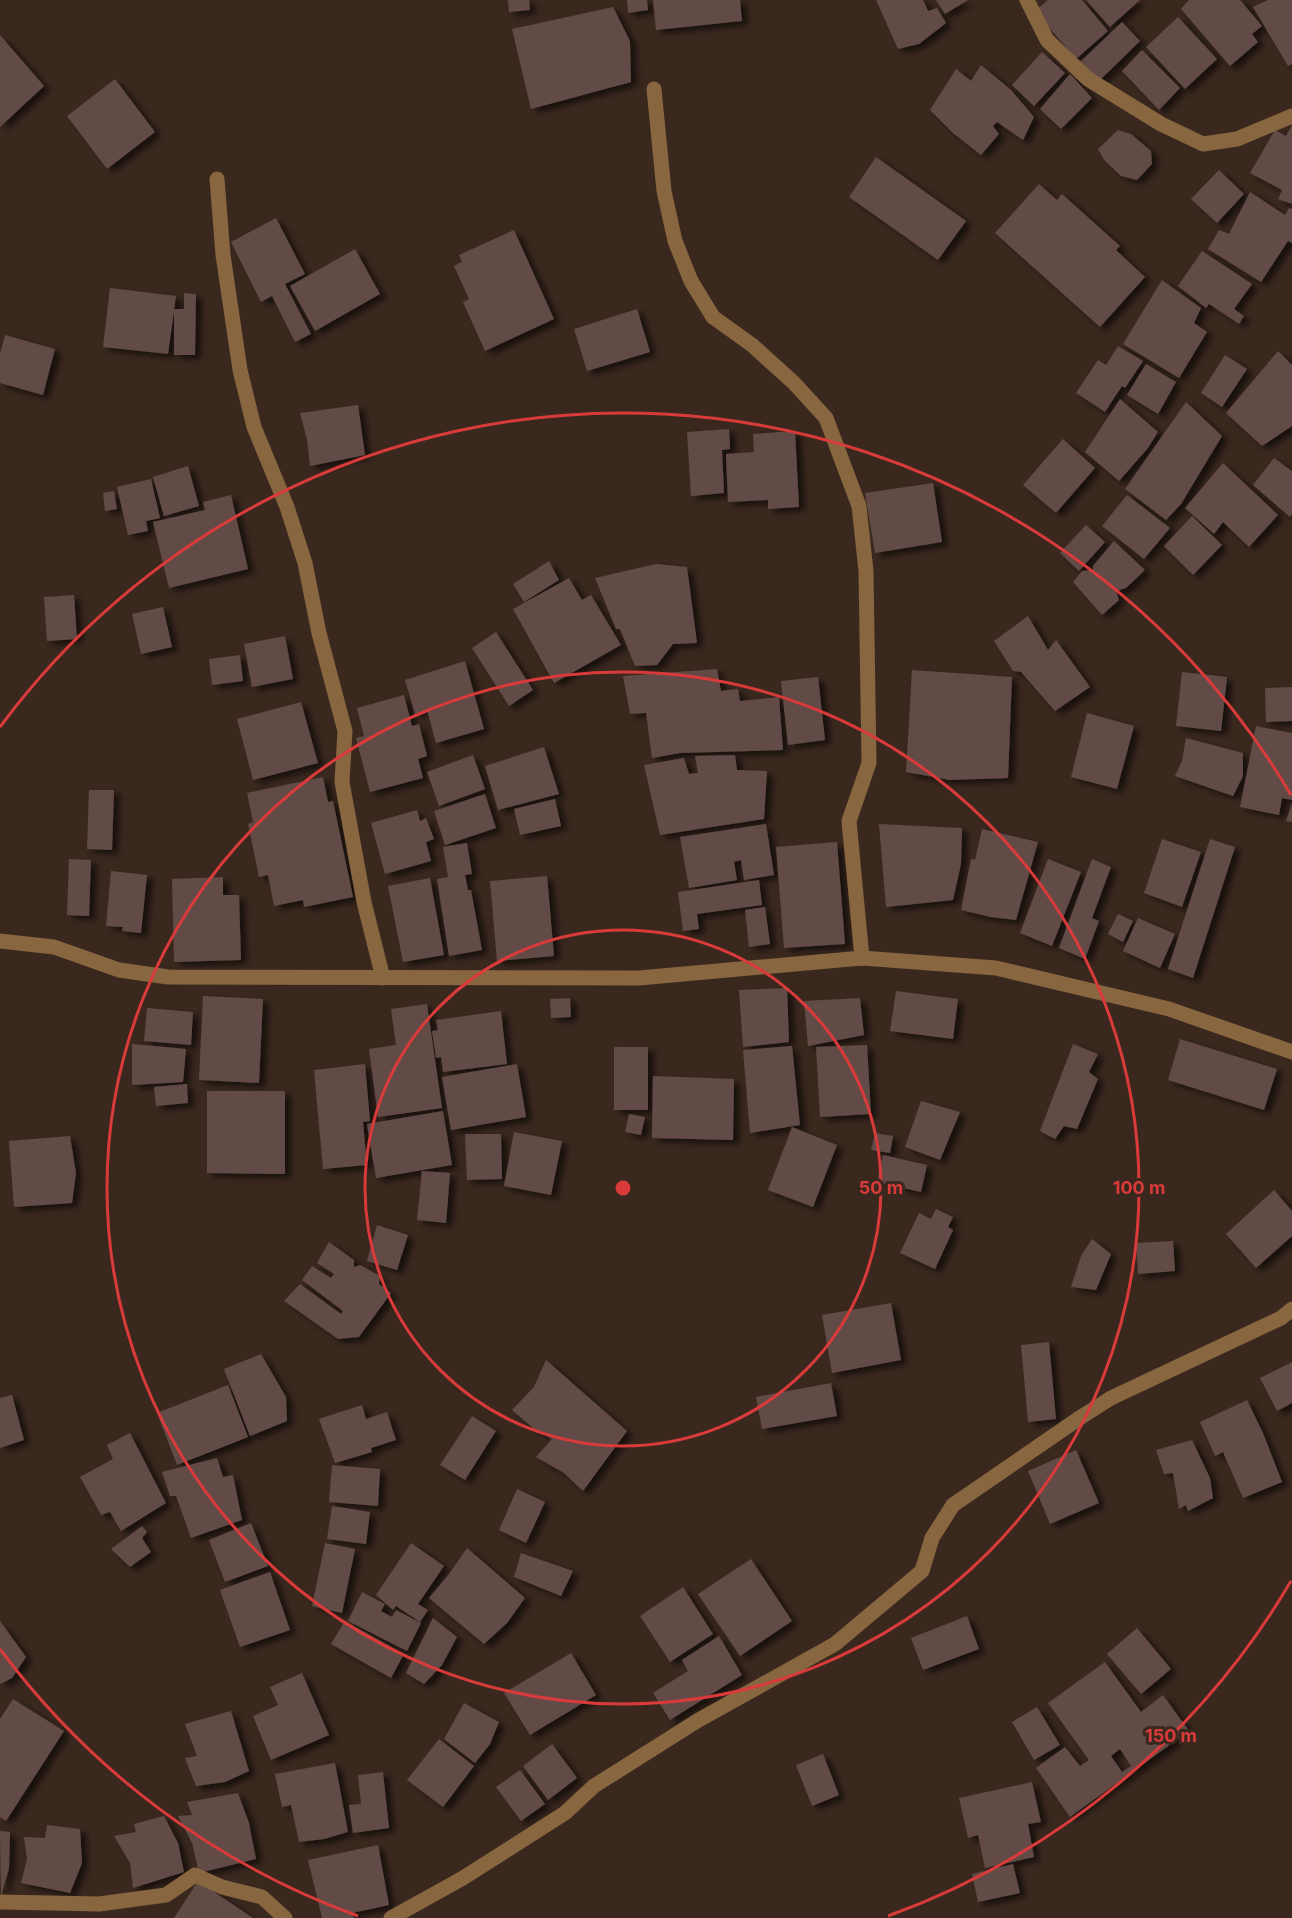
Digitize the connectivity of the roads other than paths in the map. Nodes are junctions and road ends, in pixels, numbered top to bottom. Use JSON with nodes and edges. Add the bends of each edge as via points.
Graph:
{"nodes":[{"id":1,"x":1027,"y":0,"type":"edge"},
{"id":2,"x":654,"y":89,"type":"dead end"},
{"id":3,"x":1292,"y":116,"type":"edge"},
{"id":4,"x":217,"y":179,"type":"dead end"},
{"id":5,"x":0,"y":941,"type":"edge"},
{"id":6,"x":862,"y":958,"type":"junction"},
{"id":7,"x":383,"y":978,"type":"junction"},
{"id":8,"x":1292,"y":1052,"type":"edge"},
{"id":9,"x":1292,"y":1309,"type":"edge"},
{"id":10,"x":0,"y":1902,"type":"edge"},
{"id":11,"x":285,"y":1918,"type":"edge"},
{"id":12,"x":391,"y":1918,"type":"edge"}],
"edges":[{"from":1,"to":3,"type":"street","via":[[1047,40],[1088,79],[1161,124],[1203,144],[1237,139]]},
{"from":2,"to":6,"type":"street","via":[[664,191],[675,241],[691,281],[713,317],[752,345],[826,418],[859,506],[866,572],[869,762],[849,821]]},
{"from":4,"to":7,"type":"street","via":[[223,255],[240,370],[254,427],[305,563],[345,731],[342,782],[364,902]]},
{"from":5,"to":7,"type":"street","via":[[54,947],[119,970],[168,976]]},
{"from":6,"to":7,"type":"street","via":[[639,978]]},
{"from":6,"to":8,"type":"street","via":[[996,968],[1169,1010]]},
{"from":9,"to":12,"type":"street","via":[[1281,1318],[1111,1398],[1081,1417],[953,1505],[932,1538],[922,1571],[835,1644],[697,1721],[594,1786],[565,1814]]},
{"from":10,"to":11,"type":"street","via":[[99,1904],[166,1895],[195,1875],[262,1897]]}]}
